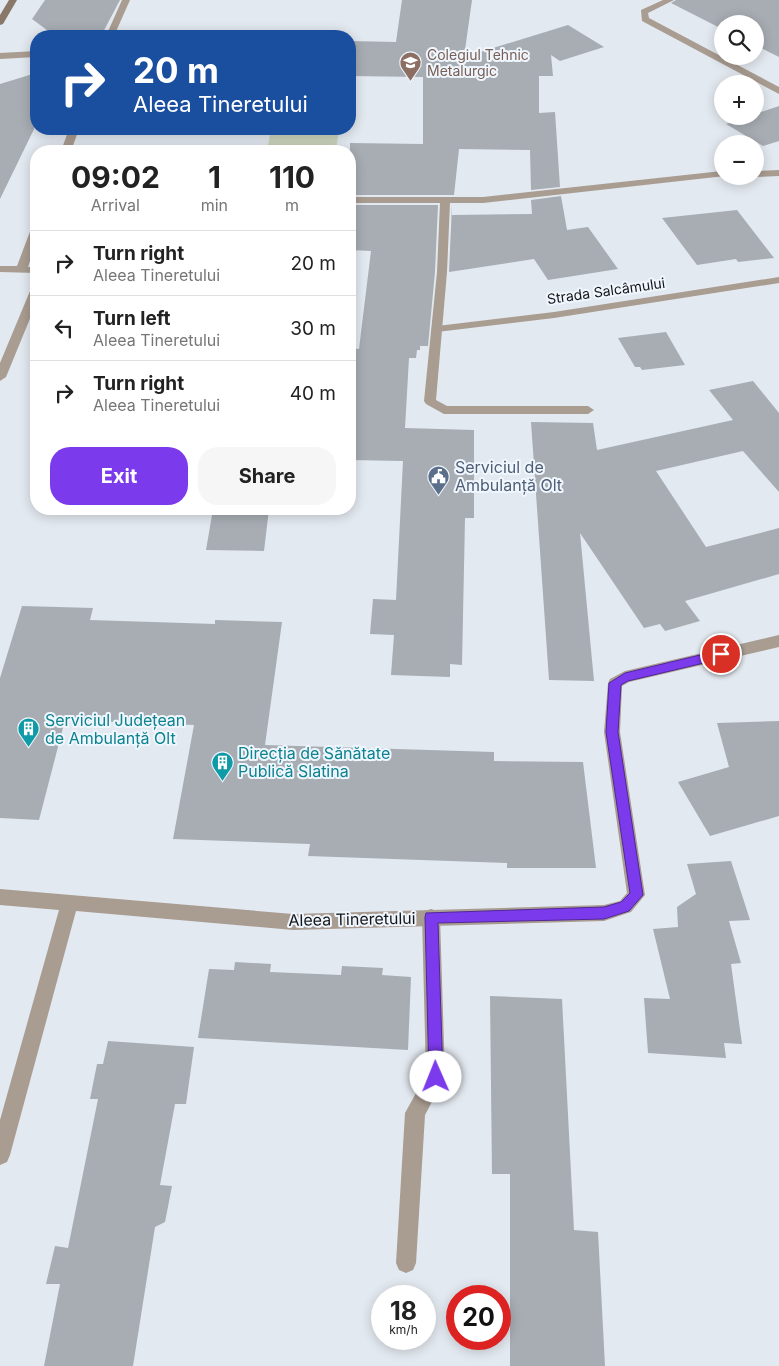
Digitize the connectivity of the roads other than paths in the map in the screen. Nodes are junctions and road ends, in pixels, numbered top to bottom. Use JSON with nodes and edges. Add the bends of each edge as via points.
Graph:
{"nodes":[{"id":1,"x":14,"y":0,"type":"edge"},
{"id":2,"x":126,"y":0,"type":"edge"},
{"id":3,"x":670,"y":0,"type":"edge"},
{"id":4,"x":0,"y":22,"type":"edge"},
{"id":5,"x":113,"y":30,"type":"edge"},
{"id":6,"x":30,"y":54,"type":"edge"},
{"id":7,"x":0,"y":56,"type":"edge"},
{"id":8,"x":779,"y":92,"type":"edge"},
{"id":9,"x":764,"y":174,"type":"edge"},
{"id":10,"x":779,"y":174,"type":"edge"},
{"id":11,"x":714,"y":175,"type":"edge"},
{"id":12,"x":445,"y":199,"type":"junction"},
{"id":13,"x":356,"y":200,"type":"edge"},
{"id":14,"x":30,"y":245,"type":"edge"},
{"id":15,"x":0,"y":269,"type":"edge"},
{"id":16,"x":21,"y":270,"type":"junction"},
{"id":17,"x":30,"y":270,"type":"edge"},
{"id":18,"x":779,"y":280,"type":"edge"},
{"id":19,"x":30,"y":306,"type":"edge"},
{"id":20,"x":436,"y":329,"type":"junction"},
{"id":21,"x":0,"y":378,"type":"edge"},
{"id":22,"x":588,"y":410,"type":"dead end"},
{"id":23,"x":779,"y":641,"type":"edge"},
{"id":24,"x":0,"y":898,"type":"edge"},
{"id":25,"x":69,"y":905,"type":"junction"},
{"id":26,"x":431,"y":917,"type":"junction"},
{"id":27,"x":0,"y":1155,"type":"edge"},
{"id":28,"x":406,"y":1262,"type":"dead end"}],
"edges":[{"from":1,"to":4,"type":"main road"},
{"from":2,"to":5,"type":"street"},
{"from":3,"to":8,"type":"street","via":[[644,12],[645,19]]},
{"from":6,"to":7,"type":"street"},
{"from":9,"to":10,"type":"street"},
{"from":11,"to":12,"type":"street","via":[[624,182],[483,200]]},
{"from":12,"to":13,"type":"street"},
{"from":12,"to":20,"type":"street"},
{"from":14,"to":16,"type":"street"},
{"from":15,"to":16,"type":"street"},
{"from":16,"to":17,"type":"street"},
{"from":18,"to":20,"type":"street","name":"Strada Salcâmului"},
{"from":19,"to":21,"type":"street"},
{"from":20,"to":22,"type":"street","via":[[430,401],[444,410]]},
{"from":23,"to":26,"type":"street","name":"Aleea Tineretului","via":[[625,677],[615,683],[612,732],[636,895],[625,907],[604,913]]},
{"from":24,"to":25,"type":"street","name":"Aleea Tineretului"},
{"from":25,"to":26,"type":"street","name":"Aleea Tineretului","via":[[293,922]]},
{"from":25,"to":27,"type":"street"},
{"from":26,"to":28,"type":"street","via":[[436,1077],[415,1113]]}]}
